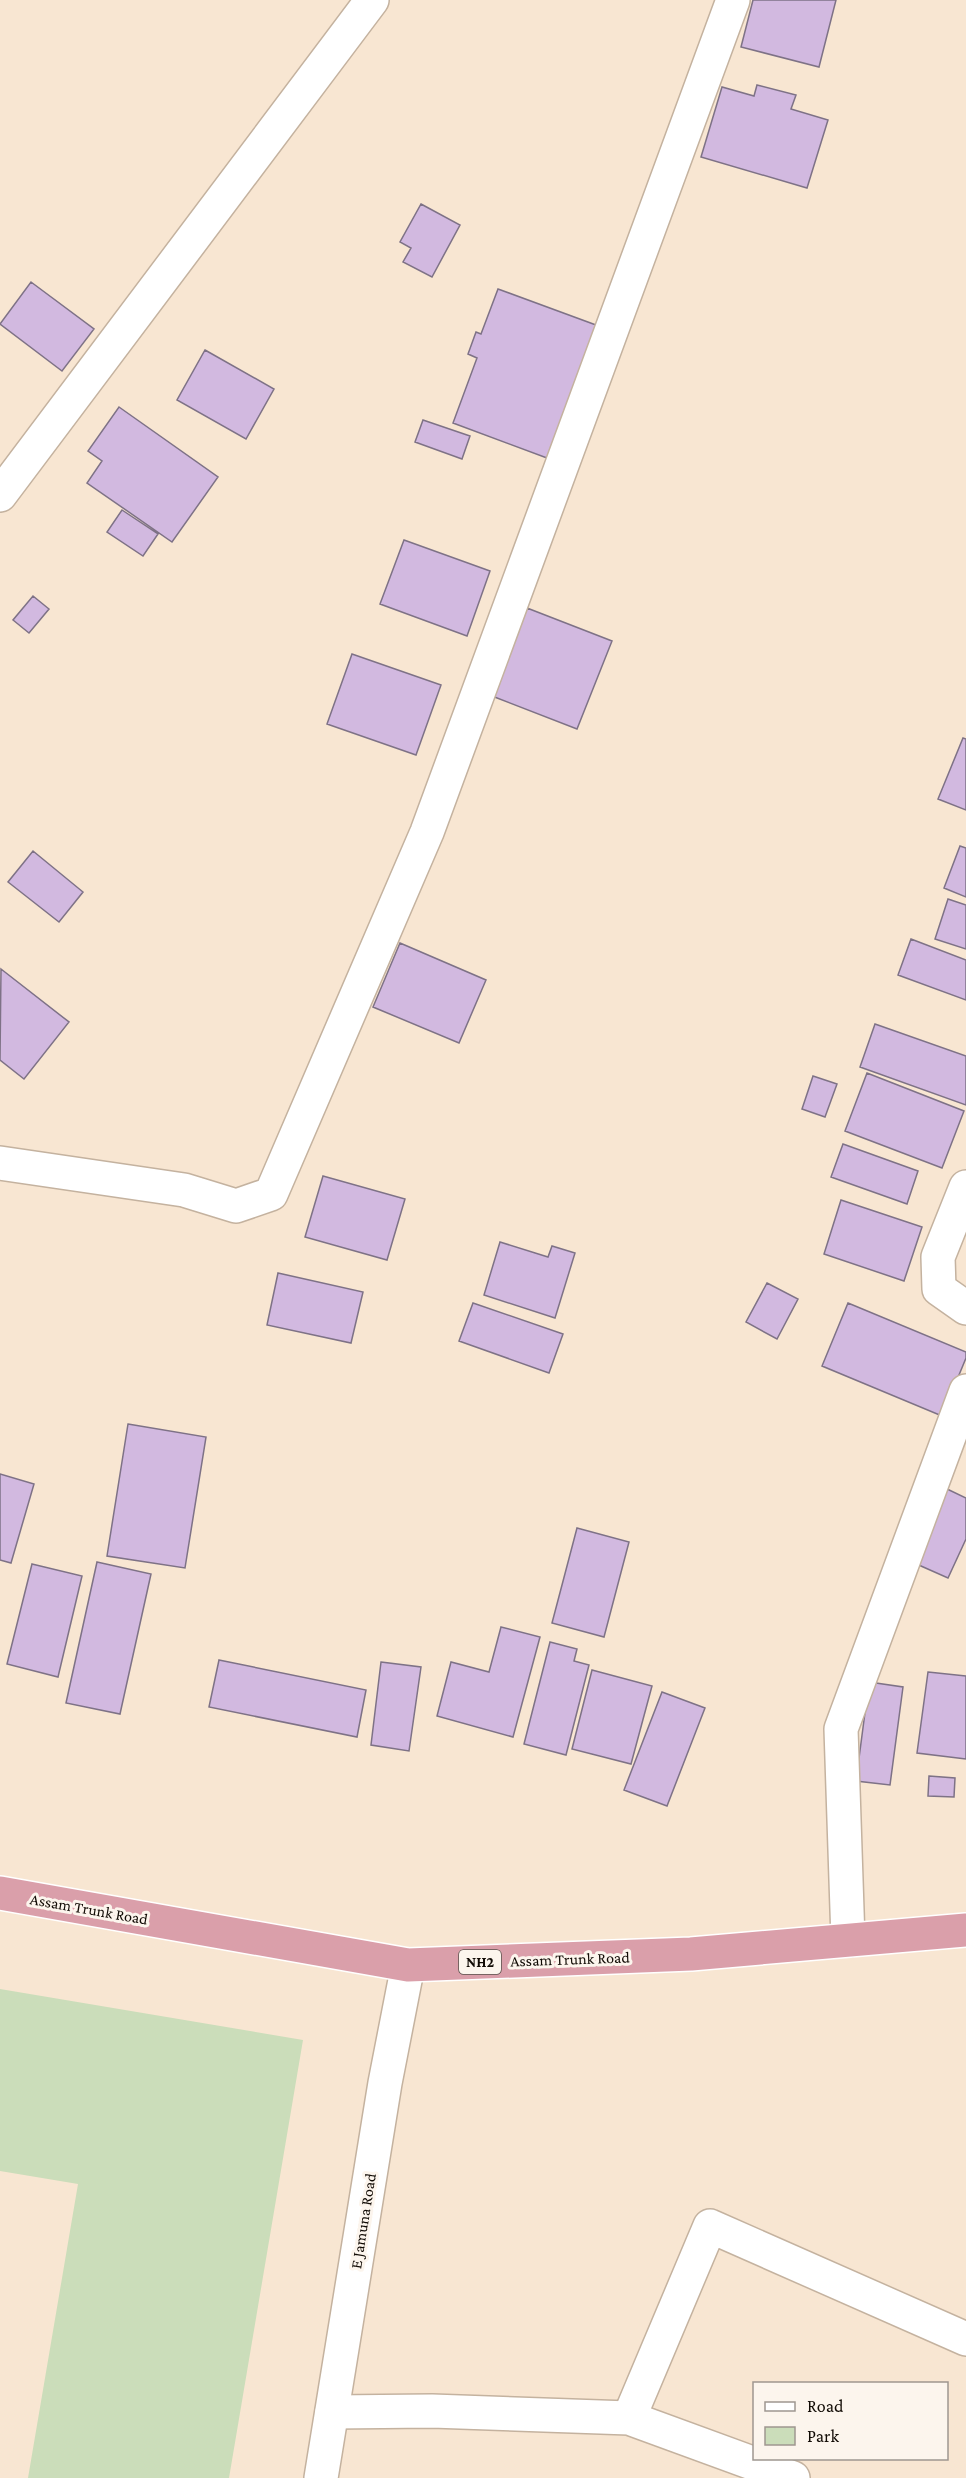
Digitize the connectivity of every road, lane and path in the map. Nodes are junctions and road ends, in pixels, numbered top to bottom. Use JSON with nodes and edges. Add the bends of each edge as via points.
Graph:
{"nodes":[{"id":1,"x":372,"y":0,"type":"edge"},
{"id":2,"x":733,"y":0,"type":"edge"},
{"id":3,"x":0,"y":495,"type":"edge"},
{"id":4,"x":0,"y":1163,"type":"edge"},
{"id":5,"x":966,"y":1187,"type":"edge"},
{"id":6,"x":966,"y":1308,"type":"edge"},
{"id":7,"x":966,"y":1391,"type":"edge"},
{"id":8,"x":0,"y":1893,"type":"edge"},
{"id":9,"x":966,"y":1930,"type":"edge"},
{"id":10,"x":848,"y":1940,"type":"junction"},
{"id":11,"x":408,"y":1965,"type":"junction"},
{"id":12,"x":966,"y":2339,"type":"edge"},
{"id":13,"x":332,"y":2412,"type":"junction"},
{"id":14,"x":629,"y":2418,"type":"junction"},
{"id":15,"x":321,"y":2478,"type":"edge"},
{"id":16,"x":793,"y":2478,"type":"edge"}],
"edges":[{"from":1,"to":3,"type":"street"},
{"from":2,"to":4,"type":"street","via":[[427,832],[271,1194],[236,1206],[184,1190]]},
{"from":5,"to":6,"type":"street","via":[[938,1257],[939,1289]]},
{"from":7,"to":10,"type":"street","via":[[841,1729]]},
{"from":8,"to":11,"type":"highway","name":"Assam Trunk Road","number":"NH2"},
{"from":9,"to":10,"type":"highway","name":"Assam Trunk Road","number":"NH2"},
{"from":10,"to":11,"type":"highway","name":"Assam Trunk Road","number":"NH2","via":[[691,1954]]},
{"from":11,"to":13,"type":"street","name":"E Jamuna Road"},
{"from":12,"to":14,"type":"street","via":[[711,2226]]},
{"from":13,"to":14,"type":"street","via":[[432,2411]]},
{"from":13,"to":15,"type":"street","name":"E Jamuna Road"},
{"from":14,"to":16,"type":"street"}]}
